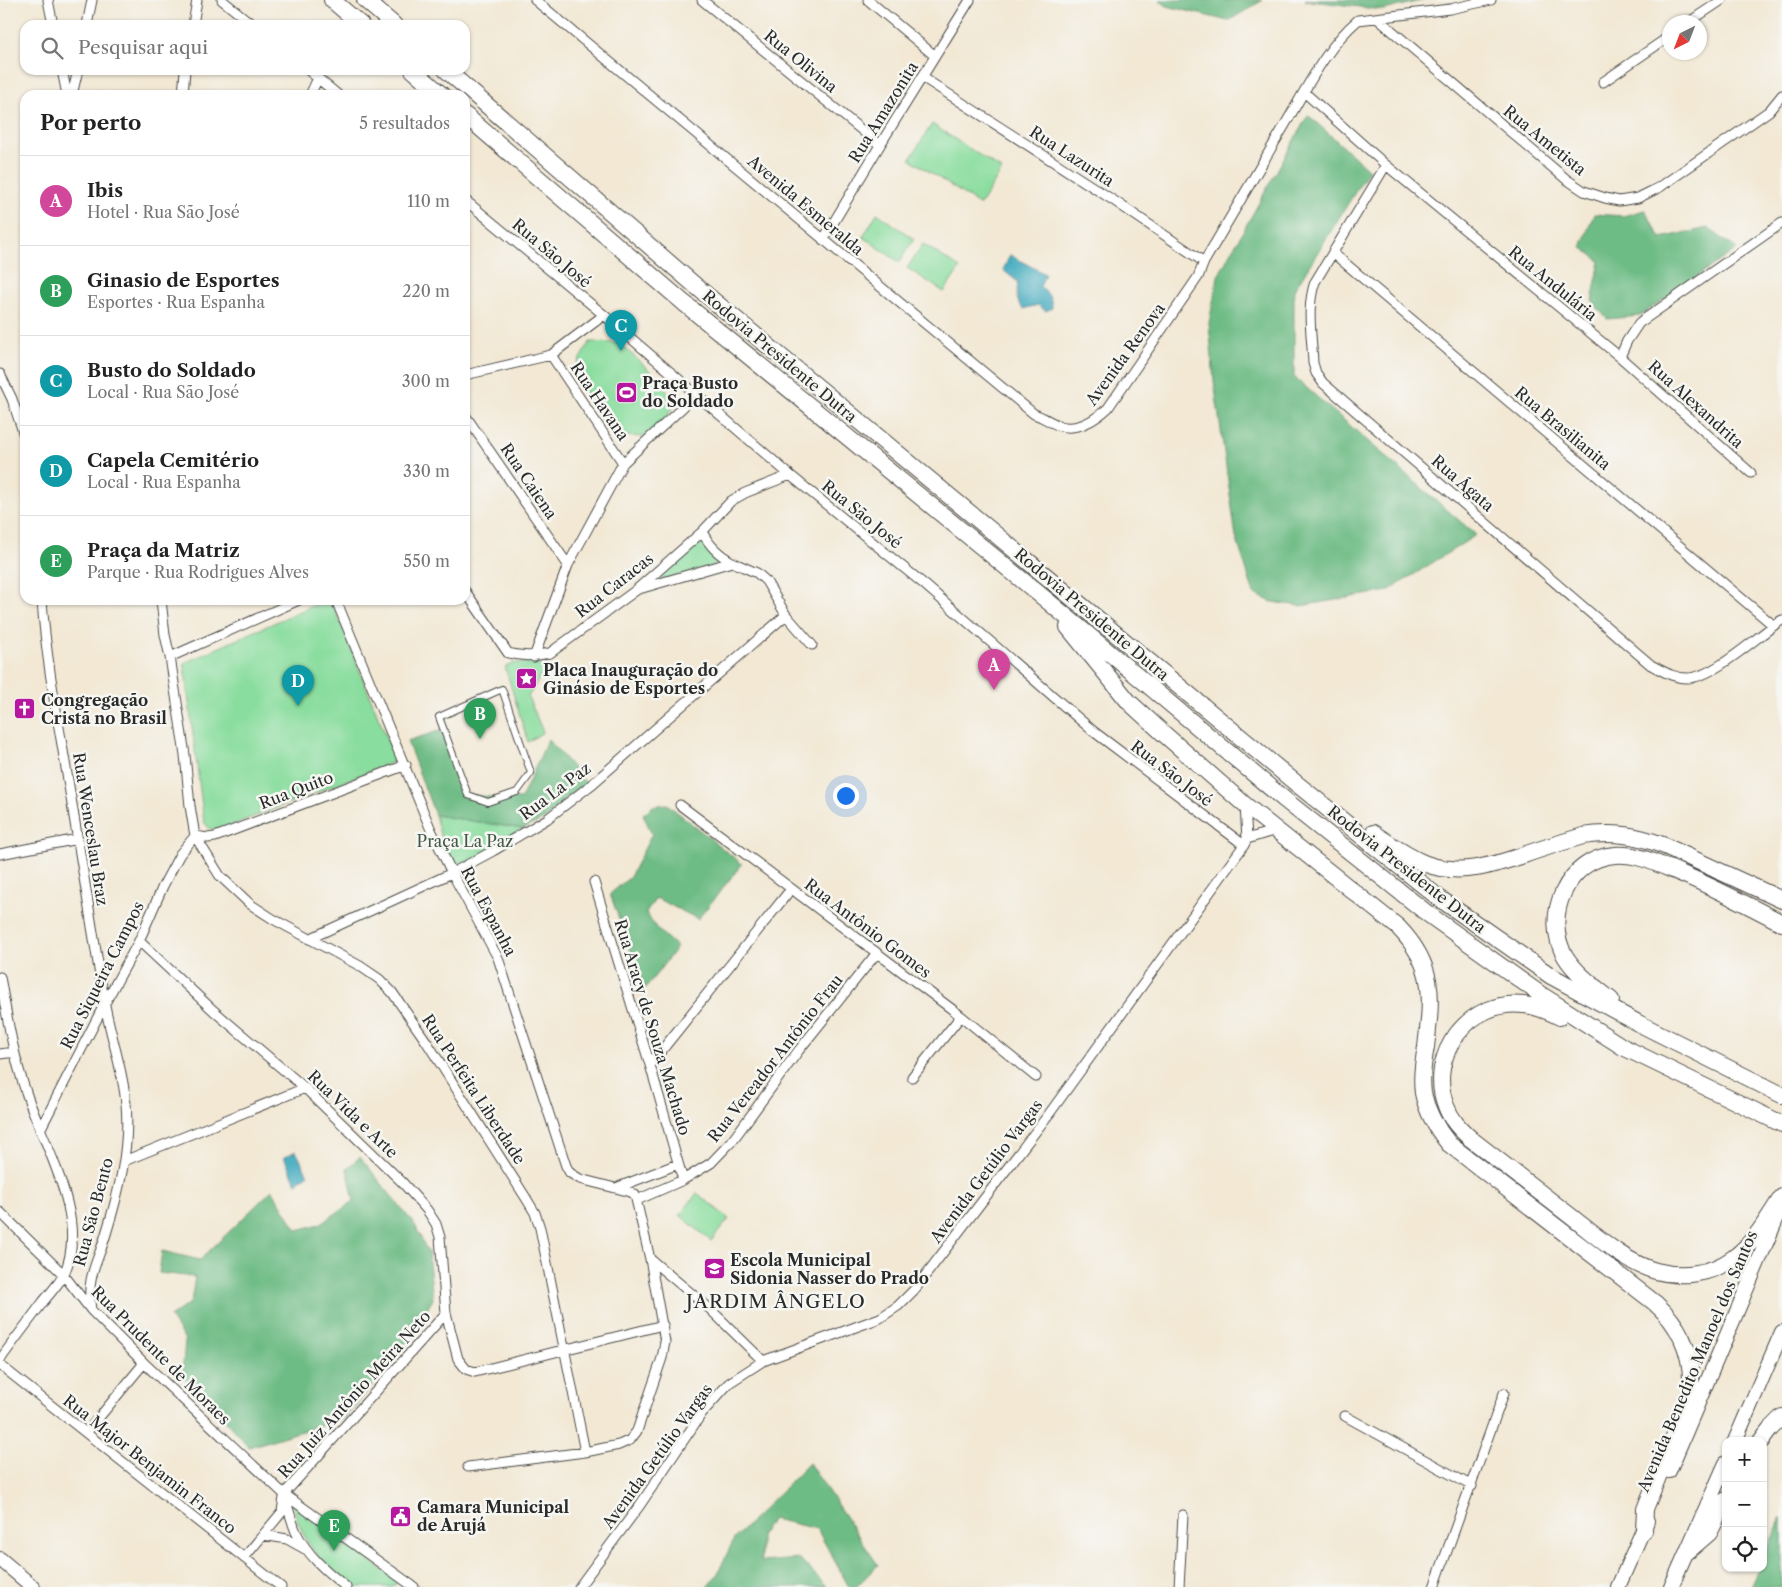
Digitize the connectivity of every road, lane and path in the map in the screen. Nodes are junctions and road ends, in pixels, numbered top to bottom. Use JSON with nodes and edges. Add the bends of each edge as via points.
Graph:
{"nodes":[{"id":1,"x":48,"y":0,"type":"edge"},
{"id":2,"x":92,"y":0,"type":"edge"},
{"id":3,"x":197,"y":0,"type":"edge"},
{"id":4,"x":222,"y":0,"type":"edge"},
{"id":5,"x":332,"y":0,"type":"edge"},
{"id":6,"x":365,"y":0,"type":"edge"},
{"id":7,"x":536,"y":0,"type":"edge"},
{"id":8,"x":702,"y":0,"type":"edge"},
{"id":9,"x":868,"y":0,"type":"edge"},
{"id":10,"x":970,"y":0,"type":"edge"},
{"id":11,"x":1491,"y":0,"type":"edge"},
{"id":12,"x":1722,"y":0,"type":"edge"},
{"id":13,"x":1700,"y":15,"type":"edge"},
{"id":14,"x":1377,"y":18,"type":"junction"},
{"id":15,"x":52,"y":20,"type":"edge"},
{"id":16,"x":88,"y":20,"type":"edge"},
{"id":17,"x":194,"y":20,"type":"edge"},
{"id":18,"x":247,"y":20,"type":"edge"},
{"id":19,"x":355,"y":20,"type":"edge"},
{"id":20,"x":388,"y":20,"type":"edge"},
{"id":21,"x":1662,"y":42,"type":"edge"},
{"id":22,"x":936,"y":56,"type":"junction"},
{"id":23,"x":63,"y":75,"type":"edge"},
{"id":24,"x":77,"y":75,"type":"edge"},
{"id":25,"x":185,"y":75,"type":"edge"},
{"id":26,"x":314,"y":75,"type":"edge"},
{"id":27,"x":419,"y":75,"type":"edge"},
{"id":28,"x":452,"y":75,"type":"edge"},
{"id":29,"x":922,"y":77,"type":"junction"},
{"id":30,"x":318,"y":78,"type":"junction"},
{"id":31,"x":1604,"y":82,"type":"dead end"},
{"id":32,"x":67,"y":90,"type":"edge"},
{"id":33,"x":73,"y":90,"type":"edge"},
{"id":34,"x":183,"y":90,"type":"edge"},
{"id":35,"x":312,"y":90,"type":"edge"},
{"id":36,"x":332,"y":90,"type":"edge"},
{"id":37,"x":436,"y":90,"type":"edge"},
{"id":38,"x":469,"y":90,"type":"edge"},
{"id":39,"x":470,"y":91,"type":"edge"},
{"id":40,"x":1304,"y":92,"type":"junction"},
{"id":41,"x":1782,"y":95,"type":"edge"},
{"id":42,"x":470,"y":119,"type":"edge"},
{"id":43,"x":880,"y":145,"type":"junction"},
{"id":44,"x":1386,"y":164,"type":"junction"},
{"id":45,"x":470,"y":204,"type":"edge"},
{"id":46,"x":1782,"y":222,"type":"edge"},
{"id":47,"x":823,"y":240,"type":"junction"},
{"id":48,"x":1333,"y":253,"type":"junction"},
{"id":49,"x":1204,"y":262,"type":"junction"},
{"id":50,"x":604,"y":315,"type":"junction"},
{"id":51,"x":551,"y":354,"type":"junction"},
{"id":52,"x":1620,"y":357,"type":"junction"},
{"id":53,"x":0,"y":374,"type":"edge"},
{"id":54,"x":470,"y":374,"type":"edge"},
{"id":55,"x":684,"y":406,"type":"dead end"},
{"id":56,"x":470,"y":422,"type":"edge"},
{"id":57,"x":20,"y":423,"type":"edge"},
{"id":58,"x":1062,"y":426,"type":"joint"},
{"id":59,"x":624,"y":463,"type":"junction"},
{"id":60,"x":1751,"y":473,"type":"dead end"},
{"id":61,"x":790,"y":475,"type":"junction"},
{"id":62,"x":702,"y":532,"type":"junction"},
{"id":63,"x":732,"y":562,"type":"junction"},
{"id":64,"x":568,"y":564,"type":"junction"},
{"id":65,"x":635,"y":591,"type":"junction"},
{"id":66,"x":470,"y":598,"type":"edge"},
{"id":67,"x":1050,"y":603,"type":"junction"},
{"id":68,"x":43,"y":605,"type":"edge"},
{"id":69,"x":162,"y":605,"type":"edge"},
{"id":70,"x":288,"y":605,"type":"edge"},
{"id":71,"x":338,"y":605,"type":"edge"},
{"id":72,"x":786,"y":615,"type":"junction"},
{"id":73,"x":1782,"y":620,"type":"edge"},
{"id":74,"x":1773,"y":625,"type":"junction"},
{"id":75,"x":812,"y":645,"type":"dead end"},
{"id":76,"x":534,"y":656,"type":"junction"},
{"id":77,"x":170,"y":657,"type":"junction"},
{"id":78,"x":443,"y":729,"type":"joint"},
{"id":79,"x":406,"y":765,"type":"junction"},
{"id":80,"x":1298,"y":784,"type":"junction"},
{"id":81,"x":680,"y":805,"type":"dead end"},
{"id":82,"x":1245,"y":805,"type":"junction"},
{"id":83,"x":1276,"y":830,"type":"junction"},
{"id":84,"x":195,"y":836,"type":"junction"},
{"id":85,"x":78,"y":839,"type":"junction"},
{"id":86,"x":1246,"y":842,"type":"junction"},
{"id":87,"x":0,"y":854,"type":"edge"},
{"id":88,"x":452,"y":873,"type":"junction"},
{"id":89,"x":594,"y":882,"type":"dead end"},
{"id":90,"x":791,"y":889,"type":"junction"},
{"id":91,"x":1782,"y":900,"type":"edge"},
{"id":92,"x":1782,"y":923,"type":"edge"},
{"id":93,"x":308,"y":939,"type":"junction"},
{"id":94,"x":139,"y":941,"type":"junction"},
{"id":95,"x":876,"y":954,"type":"junction"},
{"id":96,"x":0,"y":977,"type":"edge"},
{"id":97,"x":105,"y":1003,"type":"junction"},
{"id":98,"x":961,"y":1016,"type":"junction"},
{"id":99,"x":1638,"y":1023,"type":"junction"},
{"id":100,"x":1623,"y":1047,"type":"junction"},
{"id":101,"x":14,"y":1052,"type":"junction"},
{"id":102,"x":0,"y":1054,"type":"edge"},
{"id":103,"x":650,"y":1065,"type":"junction"},
{"id":104,"x":912,"y":1077,"type":"dead end"},
{"id":105,"x":1036,"y":1077,"type":"dead end"},
{"id":106,"x":305,"y":1088,"type":"junction"},
{"id":107,"x":1782,"y":1095,"type":"edge"},
{"id":108,"x":1781,"y":1124,"type":"edge"},
{"id":109,"x":40,"y":1130,"type":"junction"},
{"id":110,"x":124,"y":1161,"type":"junction"},
{"id":111,"x":678,"y":1164,"type":"junction"},
{"id":112,"x":683,"y":1180,"type":"junction"},
{"id":113,"x":616,"y":1188,"type":"junction"},
{"id":114,"x":1782,"y":1197,"type":"edge"},
{"id":115,"x":637,"y":1200,"type":"junction"},
{"id":116,"x":1782,"y":1205,"type":"edge"},
{"id":117,"x":0,"y":1212,"type":"edge"},
{"id":118,"x":650,"y":1259,"type":"junction"},
{"id":119,"x":63,"y":1274,"type":"junction"},
{"id":120,"x":92,"y":1310,"type":"junction"},
{"id":121,"x":446,"y":1313,"type":"junction"},
{"id":122,"x":663,"y":1325,"type":"junction"},
{"id":123,"x":1782,"y":1332,"type":"edge"},
{"id":124,"x":564,"y":1349,"type":"junction"},
{"id":125,"x":0,"y":1360,"type":"edge"},
{"id":126,"x":763,"y":1362,"type":"junction"},
{"id":127,"x":144,"y":1363,"type":"junction"},
{"id":128,"x":0,"y":1364,"type":"edge"},
{"id":129,"x":1504,"y":1393,"type":"dead end"},
{"id":130,"x":1345,"y":1416,"type":"dead end"},
{"id":131,"x":1782,"y":1417,"type":"edge"},
{"id":132,"x":87,"y":1432,"type":"junction"},
{"id":133,"x":1737,"y":1437,"type":"edge"},
{"id":134,"x":1764,"y":1437,"type":"edge"},
{"id":135,"x":585,"y":1452,"type":"junction"},
{"id":136,"x":468,"y":1467,"type":"dead end"},
{"id":137,"x":1722,"y":1472,"type":"edge"},
{"id":138,"x":1472,"y":1486,"type":"junction"},
{"id":139,"x":284,"y":1494,"type":"junction"},
{"id":140,"x":1722,"y":1508,"type":"edge"},
{"id":141,"x":1183,"y":1515,"type":"dead end"},
{"id":142,"x":1644,"y":1530,"type":"junction"},
{"id":143,"x":263,"y":1535,"type":"junction"},
{"id":144,"x":1688,"y":1551,"type":"junction"},
{"id":145,"x":309,"y":1552,"type":"junction"},
{"id":146,"x":244,"y":1558,"type":"junction"},
{"id":147,"x":0,"y":1559,"type":"edge"},
{"id":148,"x":33,"y":1587,"type":"edge"},
{"id":149,"x":281,"y":1587,"type":"edge"},
{"id":150,"x":346,"y":1587,"type":"edge"},
{"id":151,"x":414,"y":1587,"type":"edge"},
{"id":152,"x":579,"y":1587,"type":"edge"},
{"id":153,"x":1178,"y":1587,"type":"edge"},
{"id":154,"x":1434,"y":1587,"type":"edge"},
{"id":155,"x":1618,"y":1587,"type":"edge"},
{"id":156,"x":1671,"y":1587,"type":"edge"}],
"edges":[{"from":1,"to":15,"type":"street"},
{"from":2,"to":16,"type":"street"},
{"from":3,"to":17,"type":"street"},
{"from":4,"to":18,"type":"street"},
{"from":5,"to":19,"type":"highway"},
{"from":6,"to":20,"type":"highway"},
{"from":7,"to":47,"type":"street","name":"Avenida Esmeralda"},
{"from":8,"to":43,"type":"street","name":"Rua Olivina"},
{"from":9,"to":22,"type":"street"},
{"from":10,"to":22,"type":"street","name":"Rua Amazonita"},
{"from":11,"to":14,"type":"street"},
{"from":12,"to":13,"type":"street"},
{"from":14,"to":40,"type":"street","via":[[1358,20],[1347,30]]},
{"from":14,"to":41,"type":"street","name":"Rua Ametista","via":[[1566,179],[1584,191],[1619,201],[1638,198],[1660,186],[1769,111]]},
{"from":21,"to":31,"type":"street"},
{"from":22,"to":29,"type":"street","name":"Rua Amazonita"},
{"from":23,"to":32,"type":"street"},
{"from":24,"to":33,"type":"street"},
{"from":25,"to":34,"type":"street"},
{"from":26,"to":30,"type":"street"},
{"from":27,"to":37,"type":"highway"},
{"from":28,"to":38,"type":"highway","name":"Rodovia Presidente Dutra"},
{"from":29,"to":43,"type":"street","name":"Rua Amazonita"},
{"from":29,"to":49,"type":"street","name":"Rua Lazurita"},
{"from":30,"to":35,"type":"street"},
{"from":30,"to":36,"type":"street"},
{"from":39,"to":80,"type":"highway","name":"Rodovia Presidente Dutra","via":[[697,287]]},
{"from":40,"to":44,"type":"street","name":"Rua Andulária"},
{"from":40,"to":49,"type":"street"},
{"from":42,"to":67,"type":"highway","name":"Rodovia Presidente Dutra","via":[[684,303]]},
{"from":43,"to":47,"type":"street","name":"Rua Amazonita"},
{"from":44,"to":48,"type":"street","name":"Rua Ágata"},
{"from":44,"to":52,"type":"street","name":"Rua Andulária"},
{"from":45,"to":50,"type":"street","name":"Rua São José"},
{"from":46,"to":52,"type":"street","via":[[1639,323]]},
{"from":47,"to":58,"type":"street","name":"Avenida Esmeralda","via":[[1034,414]]},
{"from":48,"to":74,"type":"street","name":"Rua Brasilianita"},
{"from":48,"to":74,"type":"street","name":"Rua Ágata","via":[[1315,282],[1310,302],[1316,373],[1651,665],[1673,676],[1688,678],[1705,673]]},
{"from":49,"to":58,"type":"street","name":"Avenida Renova","via":[[1198,277],[1108,408],[1081,426]]},
{"from":50,"to":51,"type":"street"},
{"from":50,"to":61,"type":"street","name":"Rua São José"},
{"from":51,"to":54,"type":"street"},
{"from":51,"to":59,"type":"street","name":"Rua Havana"},
{"from":52,"to":60,"type":"street","name":"Rua Alexandrita"},
{"from":53,"to":57,"type":"street"},
{"from":55,"to":59,"type":"street"},
{"from":56,"to":64,"type":"street","name":"Rua Caiena"},
{"from":59,"to":64,"type":"street"},
{"from":61,"to":62,"type":"street","name":"Rua Caracas","via":[[731,501]]},
{"from":61,"to":86,"type":"street","name":"Rua São José","via":[[925,585],[1092,731]]},
{"from":62,"to":63,"type":"street","via":[[716,552]]},
{"from":62,"to":65,"type":"street","name":"Rua Caracas"},
{"from":63,"to":65,"type":"street"},
{"from":63,"to":72,"type":"street","via":[[757,573],[766,581]]},
{"from":64,"to":76,"type":"street"},
{"from":65,"to":76,"type":"street","name":"Rua Caracas","via":[[550,653]]},
{"from":66,"to":76,"type":"street","name":"Rua Caracas","via":[[508,653]]},
{"from":67,"to":82,"type":"highway","via":[[1129,702]]},
{"from":67,"to":100,"type":"highway","name":"Rodovia Presidente Dutra","via":[[1285,800],[1428,914],[1540,994]]},
{"from":68,"to":85,"type":"street","name":"Rua Wenceslau Braz","via":[[51,681]]},
{"from":69,"to":77,"type":"street"},
{"from":70,"to":77,"type":"street"},
{"from":71,"to":79,"type":"street","name":"Rua Espanha"},
{"from":72,"to":75,"type":"street"},
{"from":72,"to":88,"type":"street","name":"Rua La Paz","via":[[548,819]]},
{"from":73,"to":74,"type":"street","name":"Rua Ágata"},
{"from":77,"to":84,"type":"street"},
{"from":78,"to":78,"type":"street","via":[[439,717],[502,689],[531,773],[517,792],[488,802],[468,795]]},
{"from":79,"to":84,"type":"street","name":"Rua Quito","via":[[215,837]]},
{"from":79,"to":88,"type":"street","name":"Rua Espanha"},
{"from":80,"to":91,"type":"highway","via":[[1405,854],[1440,868],[1476,869],[1582,836],[1624,834],[1665,846]]},
{"from":80,"to":99,"type":"highway","name":"Rodovia Presidente Dutra","via":[[1439,898],[1551,976]]},
{"from":81,"to":90,"type":"street","name":"Rua Antônio Gomes"},
{"from":82,"to":83,"type":"highway"},
{"from":82,"to":86,"type":"street"},
{"from":83,"to":86,"type":"street"},
{"from":83,"to":142,"type":"highway","via":[[1398,927],[1418,953],[1428,976],[1431,1001],[1422,1069],[1423,1092],[1429,1114],[1440,1134],[1458,1152],[1655,1303],[1679,1331],[1691,1367],[1690,1397],[1645,1508]]},
{"from":84,"to":93,"type":"street","name":"Rua Perfeita Liberdade","via":[[220,876],[250,904]]},
{"from":84,"to":94,"type":"street","name":"Rua Siqueira Campos","via":[[180,854]]},
{"from":85,"to":87,"type":"street"},
{"from":85,"to":97,"type":"street","name":"Rua Wenceslau Braz"},
{"from":86,"to":126,"type":"street","name":"Avenida Getúlio Vargas","via":[[1049,1114],[907,1298],[871,1323]]},
{"from":88,"to":93,"type":"street","name":"Rua La Paz"},
{"from":88,"to":113,"type":"street","name":"Rua Espanha","via":[[498,958],[566,1166],[575,1177]]},
{"from":89,"to":103,"type":"street","name":"Rua Aracy de Souza Machado"},
{"from":90,"to":95,"type":"street","name":"Rua Antônio Gomes"},
{"from":90,"to":103,"type":"street"},
{"from":92,"to":99,"type":"highway","via":[[1726,893],[1651,861],[1615,855],[1587,865],[1569,882],[1558,905],[1556,925],[1560,945],[1576,970]]},
{"from":93,"to":124,"type":"street","name":"Rua Perfeita Liberdade","via":[[360,966],[392,992],[526,1198],[540,1228]]},
{"from":94,"to":97,"type":"street","name":"Rua Siqueira Campos"},
{"from":94,"to":106,"type":"street","name":"Rua Vida e Arte","via":[[207,1005]]},
{"from":95,"to":98,"type":"street","name":"Rua Antônio Gomes"},
{"from":95,"to":112,"type":"street","name":"Rua Vereador Antônio Frau","via":[[732,1141],[711,1163]]},
{"from":96,"to":101,"type":"street"},
{"from":97,"to":109,"type":"street","name":"Rua Siqueira Campos"},
{"from":97,"to":110,"type":"street","name":"Rua São Bento","via":[[126,1101],[128,1130]]},
{"from":98,"to":104,"type":"street"},
{"from":98,"to":105,"type":"street","name":"Rua Antônio Gomes"},
{"from":99,"to":107,"type":"highway","name":"Rodovia Presidente Dutra"},
{"from":100,"to":108,"type":"highway","name":"Rodovia Presidente Dutra"},
{"from":100,"to":114,"type":"highway","via":[[1543,1009],[1523,1004],[1492,1008],[1466,1024],[1447,1050],[1441,1082],[1445,1104],[1456,1124],[1471,1139],[1609,1245],[1639,1265],[1656,1271],[1700,1273],[1721,1265],[1741,1252],[1756,1236]]},
{"from":101,"to":102,"type":"street"},
{"from":101,"to":109,"type":"street"},
{"from":103,"to":111,"type":"street","name":"Rua Aracy de Souza Machado"},
{"from":106,"to":110,"type":"street"},
{"from":106,"to":121,"type":"street","name":"Rua Vida e Arte","via":[[402,1182],[432,1217],[440,1236]]},
{"from":109,"to":119,"type":"street","via":[[63,1187],[70,1215],[69,1256]]},
{"from":110,"to":120,"type":"street","name":"Rua São Bento","via":[[106,1236],[91,1276]]},
{"from":111,"to":112,"type":"street","name":"Rua Aracy de Souza Machado"},
{"from":111,"to":113,"type":"street"},
{"from":112,"to":115,"type":"street","name":"Rua Vereador Antônio Frau"},
{"from":113,"to":115,"type":"street","name":"Rua Espanha","via":[[631,1192]]},
{"from":115,"to":118,"type":"street"},
{"from":116,"to":142,"type":"main road","name":"Avenida Benedito Manoel dos Santos"},
{"from":117,"to":119,"type":"street","name":"Rua Prudente de Moraes"},
{"from":118,"to":122,"type":"street"},
{"from":118,"to":126,"type":"street","via":[[710,1309]]},
{"from":119,"to":120,"type":"street","name":"Rua Prudente de Moraes"},
{"from":119,"to":125,"type":"street"},
{"from":120,"to":127,"type":"street","name":"Rua Prudente de Moraes"},
{"from":121,"to":124,"type":"street","name":"Rua Vida e Arte","via":[[458,1359],[466,1369],[475,1372]]},
{"from":121,"to":139,"type":"street","name":"Rua Juiz Antônio Meira Neto"},
{"from":122,"to":124,"type":"street"},
{"from":122,"to":135,"type":"street","via":[[665,1342],[662,1358],[634,1436],[625,1443]]},
{"from":123,"to":133,"type":"main road"},
{"from":124,"to":135,"type":"street","name":"Rua Perfeita Liberdade"},
{"from":126,"to":152,"type":"street","name":"Avenida Getúlio Vargas","via":[[730,1383],[710,1402],[640,1506]]},
{"from":127,"to":132,"type":"street"},
{"from":127,"to":139,"type":"street","name":"Rua Prudente de Moraes"},
{"from":128,"to":132,"type":"street","name":"Rua Major Benjamin Franco"},
{"from":129,"to":138,"type":"street"},
{"from":130,"to":138,"type":"street"},
{"from":131,"to":134,"type":"highway"},
{"from":132,"to":146,"type":"street","name":"Rua Major Benjamin Franco"},
{"from":135,"to":136,"type":"street"},
{"from":137,"to":144,"type":"main road"},
{"from":138,"to":154,"type":"street"},
{"from":139,"to":143,"type":"street","via":[[282,1512]]},
{"from":139,"to":145,"type":"street","via":[[296,1530]]},
{"from":139,"to":151,"type":"street","name":"Rua Prudente de Moraes"},
{"from":140,"to":144,"type":"highway","via":[[1709,1533]]},
{"from":141,"to":153,"type":"street"},
{"from":142,"to":155,"type":"main road","name":"Avenida Benedito Manoel dos Santos"},
{"from":143,"to":145,"type":"street","via":[[287,1539]]},
{"from":143,"to":146,"type":"street"},
{"from":144,"to":156,"type":"main road"},
{"from":145,"to":150,"type":"street"},
{"from":146,"to":149,"type":"street","name":"Rua Major Benjamin Franco"},
{"from":147,"to":148,"type":"main road"}]}
